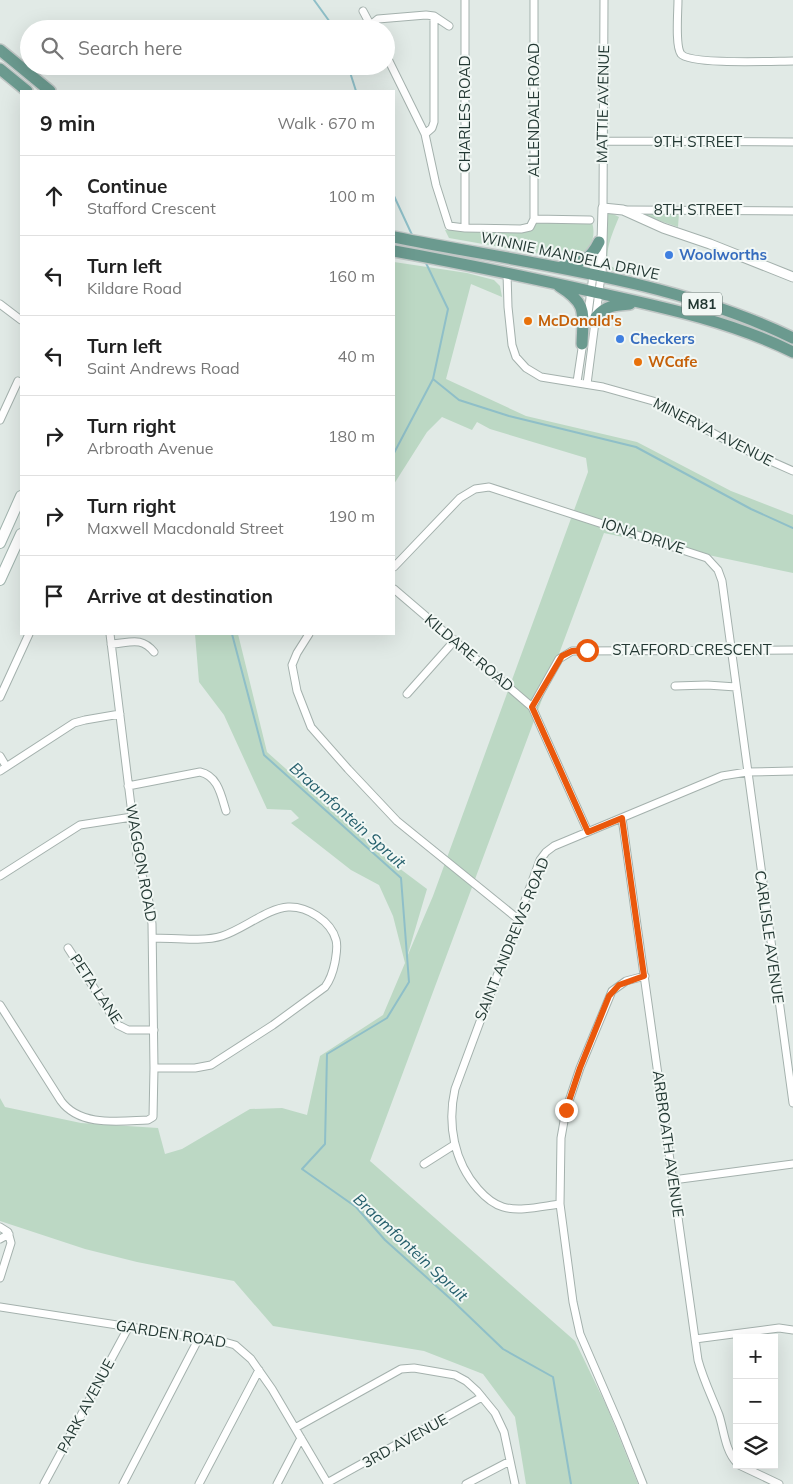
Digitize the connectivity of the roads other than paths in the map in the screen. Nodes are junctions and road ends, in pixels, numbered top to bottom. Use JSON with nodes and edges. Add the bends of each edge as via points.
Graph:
{"nodes":[{"id":1,"x":465,"y":0,"type":"edge"},
{"id":2,"x":534,"y":0,"type":"edge"},
{"id":3,"x":604,"y":0,"type":"edge"},
{"id":4,"x":678,"y":0,"type":"edge"},
{"id":5,"x":363,"y":11,"type":"dead end"},
{"id":6,"x":434,"y":16,"type":"junction"},
{"id":7,"x":368,"y":20,"type":"edge"},
{"id":8,"x":377,"y":20,"type":"edge"},
{"id":9,"x":449,"y":26,"type":"dead end"},
{"id":10,"x":0,"y":50,"type":"edge"},
{"id":11,"x":793,"y":61,"type":"edge"},
{"id":12,"x":20,"y":66,"type":"edge"},
{"id":13,"x":0,"y":69,"type":"edge"},
{"id":14,"x":395,"y":73,"type":"edge"},
{"id":15,"x":30,"y":75,"type":"edge"},
{"id":16,"x":26,"y":90,"type":"edge"},
{"id":17,"x":49,"y":90,"type":"edge"},
{"id":18,"x":425,"y":134,"type":"junction"},
{"id":19,"x":603,"y":141,"type":"junction"},
{"id":20,"x":793,"y":142,"type":"edge"},
{"id":21,"x":603,"y":208,"type":"junction"},
{"id":22,"x":623,"y":210,"type":"junction"},
{"id":23,"x":793,"y":210,"type":"edge"},
{"id":24,"x":534,"y":219,"type":"junction"},
{"id":25,"x":590,"y":220,"type":"dead end"},
{"id":26,"x":465,"y":228,"type":"junction"},
{"id":27,"x":395,"y":236,"type":"edge"},
{"id":28,"x":599,"y":242,"type":"junction"},
{"id":29,"x":395,"y":251,"type":"edge"},
{"id":30,"x":554,"y":268,"type":"junction"},
{"id":31,"x":507,"y":273,"type":"junction"},
{"id":32,"x":597,"y":275,"type":"junction"},
{"id":33,"x":793,"y":277,"type":"edge"},
{"id":34,"x":553,"y":282,"type":"junction"},
{"id":35,"x":596,"y":292,"type":"junction"},
{"id":36,"x":0,"y":304,"type":"edge"},
{"id":37,"x":672,"y":309,"type":"junction"},
{"id":38,"x":596,"y":317,"type":"junction"},
{"id":39,"x":20,"y":319,"type":"edge"},
{"id":40,"x":793,"y":338,"type":"edge"},
{"id":41,"x":582,"y":344,"type":"junction"},
{"id":42,"x":793,"y":352,"type":"edge"},
{"id":43,"x":18,"y":381,"type":"dead end"},
{"id":44,"x":576,"y":382,"type":"junction"},
{"id":45,"x":587,"y":384,"type":"junction"},
{"id":46,"x":0,"y":420,"type":"edge"},
{"id":47,"x":793,"y":472,"type":"edge"},
{"id":48,"x":20,"y":498,"type":"edge"},
{"id":49,"x":20,"y":536,"type":"edge"},
{"id":50,"x":0,"y":543,"type":"edge"},
{"id":51,"x":395,"y":566,"type":"edge"},
{"id":52,"x":0,"y":580,"type":"edge"},
{"id":53,"x":395,"y":590,"type":"edge"},
{"id":54,"x":29,"y":635,"type":"edge"},
{"id":55,"x":110,"y":635,"type":"edge"},
{"id":56,"x":308,"y":635,"type":"edge"},
{"id":57,"x":455,"y":640,"type":"junction"},
{"id":58,"x":111,"y":644,"type":"junction"},
{"id":59,"x":732,"y":650,"type":"junction"},
{"id":60,"x":793,"y":650,"type":"edge"},
{"id":61,"x":154,"y":652,"type":"dead end"},
{"id":62,"x":675,"y":686,"type":"dead end"},
{"id":63,"x":736,"y":686,"type":"junction"},
{"id":64,"x":407,"y":694,"type":"dead end"},
{"id":65,"x":0,"y":698,"type":"edge"},
{"id":66,"x":532,"y":707,"type":"junction"},
{"id":67,"x":120,"y":714,"type":"junction"},
{"id":68,"x":0,"y":756,"type":"edge"},
{"id":69,"x":3,"y":769,"type":"edge"},
{"id":70,"x":793,"y":771,"type":"edge"},
{"id":71,"x":747,"y":772,"type":"junction"},
{"id":72,"x":128,"y":786,"type":"junction"},
{"id":73,"x":226,"y":810,"type":"dead end"},
{"id":74,"x":132,"y":817,"type":"junction"},
{"id":75,"x":622,"y":818,"type":"junction"},
{"id":76,"x":588,"y":832,"type":"junction"},
{"id":77,"x":0,"y":876,"type":"edge"},
{"id":78,"x":518,"y":919,"type":"junction"},
{"id":79,"x":153,"y":938,"type":"junction"},
{"id":80,"x":68,"y":948,"type":"dead end"},
{"id":81,"x":644,"y":976,"type":"junction"},
{"id":82,"x":0,"y":1005,"type":"edge"},
{"id":83,"x":154,"y":1030,"type":"junction"},
{"id":84,"x":154,"y":1068,"type":"junction"},
{"id":85,"x":793,"y":1103,"type":"edge"},
{"id":86,"x":454,"y":1145,"type":"junction"},
{"id":87,"x":424,"y":1164,"type":"dead end"},
{"id":88,"x":793,"y":1164,"type":"edge"},
{"id":89,"x":673,"y":1180,"type":"junction"},
{"id":90,"x":560,"y":1204,"type":"junction"},
{"id":91,"x":0,"y":1227,"type":"edge"},
{"id":92,"x":9,"y":1234,"type":"junction"},
{"id":93,"x":0,"y":1239,"type":"edge"},
{"id":94,"x":0,"y":1278,"type":"edge"},
{"id":95,"x":0,"y":1307,"type":"edge"},
{"id":96,"x":128,"y":1328,"type":"junction"},
{"id":97,"x":793,"y":1330,"type":"edge"},
{"id":98,"x":200,"y":1338,"type":"junction"},
{"id":99,"x":696,"y":1339,"type":"junction"},
{"id":100,"x":259,"y":1370,"type":"junction"},
{"id":101,"x":482,"y":1397,"type":"junction"},
{"id":102,"x":295,"y":1428,"type":"junction"},
{"id":103,"x":300,"y":1438,"type":"junction"},
{"id":104,"x":733,"y":1457,"type":"edge"},
{"id":105,"x":510,"y":1461,"type":"junction"},
{"id":106,"x":748,"y":1469,"type":"edge"},
{"id":107,"x":44,"y":1484,"type":"edge"},
{"id":108,"x":123,"y":1484,"type":"edge"},
{"id":109,"x":199,"y":1484,"type":"edge"},
{"id":110,"x":277,"y":1484,"type":"edge"},
{"id":111,"x":328,"y":1484,"type":"edge"},
{"id":112,"x":466,"y":1484,"type":"edge"},
{"id":113,"x":515,"y":1484,"type":"edge"},
{"id":114,"x":643,"y":1484,"type":"edge"},
{"id":115,"x":779,"y":1484,"type":"edge"}],
"edges":[{"from":1,"to":26,"type":"street","name":"CHARLES ROAD"},
{"from":2,"to":24,"type":"street","name":"ALLENDALE ROAD"},
{"from":3,"to":19,"type":"street","name":"MATTIE AVENUE"},
{"from":4,"to":11,"type":"street","via":[[678,45],[685,57],[703,61]]},
{"from":5,"to":7,"type":"street"},
{"from":6,"to":8,"type":"street"},
{"from":6,"to":9,"type":"street"},
{"from":6,"to":18,"type":"street","via":[[434,122]]},
{"from":10,"to":12,"type":"main road"},
{"from":13,"to":16,"type":"main road"},
{"from":14,"to":18,"type":"street"},
{"from":15,"to":17,"type":"main road"},
{"from":18,"to":26,"type":"street","via":[[446,221],[451,227]]},
{"from":19,"to":20,"type":"street","name":"9TH STREET"},
{"from":19,"to":21,"type":"street","name":"MATTIE AVENUE"},
{"from":21,"to":22,"type":"street","name":"8TH STREET"},
{"from":21,"to":28,"type":"street","name":"MATTIE AVENUE"},
{"from":21,"to":32,"type":"street","name":"MATTIE AVENUE"},
{"from":22,"to":23,"type":"street","name":"8TH STREET"},
{"from":22,"to":33,"type":"street"},
{"from":24,"to":25,"type":"street"},
{"from":24,"to":26,"type":"street","via":[[530,227],[521,230]]},
{"from":27,"to":30,"type":"main road","name":"WINNIE MANDELA DRIVE","number":"M81"},
{"from":28,"to":30,"type":"main road","via":[[586,260]]},
{"from":28,"to":32,"type":"street","name":"MATTIE AVENUE"},
{"from":29,"to":31,"type":"main road","name":"WINNIE MANDELA DRIVE","number":"M81"},
{"from":30,"to":32,"type":"main road","name":"WINNIE MANDELA DRIVE","number":"M81"},
{"from":31,"to":34,"type":"main road","name":"WINNIE MANDELA DRIVE","number":"M81"},
{"from":31,"to":44,"type":"street","name":"MINERVA AVENUE","via":[[512,345],[520,363],[534,374]]},
{"from":32,"to":35,"type":"street","name":"MATTIE AVENUE"},
{"from":32,"to":40,"type":"main road","name":"WINNIE MANDELA DRIVE","number":"M81","via":[[668,292]]},
{"from":34,"to":35,"type":"main road","name":"WINNIE MANDELA DRIVE","number":"M81"},
{"from":34,"to":41,"type":"main road","via":[[574,296],[581,305]]},
{"from":35,"to":37,"type":"main road","name":"WINNIE MANDELA DRIVE","number":"M81"},
{"from":35,"to":38,"type":"street","name":"MATTIE AVENUE"},
{"from":35,"to":41,"type":"street","name":"MATTIE AVENUE"},
{"from":36,"to":39,"type":"street"},
{"from":37,"to":38,"type":"main road","via":[[634,303],[611,305]]},
{"from":37,"to":42,"type":"main road","name":"WINNIE MANDELA DRIVE","number":"M81","via":[[729,326]]},
{"from":38,"to":45,"type":"street","name":"MATTIE AVENUE"},
{"from":41,"to":44,"type":"street","name":"MATTIE AVENUE"},
{"from":43,"to":46,"type":"street"},
{"from":44,"to":45,"type":"street","name":"MINERVA AVENUE"},
{"from":45,"to":47,"type":"street","name":"MINERVA AVENUE","via":[[653,401]]},
{"from":48,"to":50,"type":"main road"},
{"from":49,"to":52,"type":"main road"},
{"from":51,"to":59,"type":"street","name":"IONA DRIVE","via":[[460,498],[475,490],[496,487],[709,559],[722,581]]},
{"from":53,"to":57,"type":"street","name":"KILDARE ROAD"},
{"from":54,"to":65,"type":"street"},
{"from":55,"to":58,"type":"street","name":"WAGGON ROAD"},
{"from":56,"to":78,"type":"street","via":[[292,666],[297,691],[311,727],[397,821]]},
{"from":57,"to":64,"type":"street"},
{"from":57,"to":66,"type":"street","name":"KILDARE ROAD"},
{"from":58,"to":61,"type":"street","via":[[141,642]]},
{"from":58,"to":67,"type":"street","name":"WAGGON ROAD"},
{"from":59,"to":60,"type":"street","name":"STAFFORD CRESCENT"},
{"from":59,"to":63,"type":"street","name":"IONA DRIVE"},
{"from":59,"to":66,"type":"street","name":"STAFFORD CRESCENT","via":[[572,651],[559,660]]},
{"from":62,"to":63,"type":"street"},
{"from":63,"to":71,"type":"street","name":"IONA DRIVE"},
{"from":66,"to":76,"type":"street","name":"KILDARE ROAD"},
{"from":67,"to":69,"type":"street","via":[[79,721]]},
{"from":67,"to":72,"type":"street","name":"WAGGON ROAD"},
{"from":68,"to":69,"type":"street"},
{"from":70,"to":71,"type":"street","name":"SAINT ANDREWS ROAD"},
{"from":71,"to":75,"type":"street","name":"SAINT ANDREWS ROAD","via":[[722,776]]},
{"from":71,"to":85,"type":"street","name":"CARLISLE AVENUE"},
{"from":72,"to":73,"type":"street","via":[[207,773],[217,784]]},
{"from":72,"to":74,"type":"street","name":"WAGGON ROAD"},
{"from":74,"to":77,"type":"street","via":[[80,825]]},
{"from":74,"to":79,"type":"street","name":"WAGGON ROAD"},
{"from":75,"to":76,"type":"street","name":"SAINT ANDREWS ROAD"},
{"from":75,"to":81,"type":"street","name":"ARBROATH AVENUE"},
{"from":76,"to":78,"type":"street","name":"SAINT ANDREWS ROAD","via":[[554,846],[543,855]]},
{"from":78,"to":86,"type":"street","name":"SAINT ANDREWS ROAD","via":[[455,1089],[451,1110]]},
{"from":79,"to":83,"type":"street","name":"WAGGON ROAD"},
{"from":79,"to":84,"type":"street","via":[[221,937],[285,907],[306,911],[322,920],[334,936],[337,948],[333,970],[325,987],[273,1025],[211,1064],[195,1068]]},
{"from":80,"to":83,"type":"street","name":"PETA LANE","via":[[118,1025],[128,1030]]},
{"from":81,"to":89,"type":"street","name":"ARBROATH AVENUE"},
{"from":81,"to":90,"type":"street","via":[[626,981],[612,991],[580,1068],[566,1110],[561,1138]]},
{"from":82,"to":84,"type":"street","name":"WAGGON ROAD","via":[[61,1101],[76,1114],[97,1120],[148,1120],[154,1114]]},
{"from":83,"to":84,"type":"street","name":"WAGGON ROAD"},
{"from":86,"to":87,"type":"street"},
{"from":86,"to":90,"type":"street","name":"SAINT ANDREWS ROAD","via":[[473,1183],[493,1203],[515,1209]]},
{"from":88,"to":89,"type":"street"},
{"from":89,"to":99,"type":"street","name":"ARBROATH AVENUE"},
{"from":90,"to":114,"type":"street","via":[[580,1334]]},
{"from":91,"to":92,"type":"street"},
{"from":92,"to":93,"type":"street"},
{"from":92,"to":94,"type":"street","via":[[11,1246]]},
{"from":95,"to":96,"type":"street","name":"GARDEN ROAD"},
{"from":96,"to":98,"type":"street","name":"GARDEN ROAD"},
{"from":96,"to":107,"type":"street","name":"PARK AVENUE"},
{"from":97,"to":99,"type":"street","via":[[779,1328]]},
{"from":98,"to":100,"type":"street","name":"GARDEN ROAD","via":[[236,1345]]},
{"from":98,"to":108,"type":"street"},
{"from":99,"to":104,"type":"street","name":"ARBROATH AVENUE","via":[[704,1380]]},
{"from":100,"to":102,"type":"street","name":"GARDEN ROAD"},
{"from":100,"to":109,"type":"street"},
{"from":101,"to":102,"type":"street","via":[[458,1376],[405,1368]]},
{"from":101,"to":105,"type":"street","via":[[504,1432]]},
{"from":101,"to":111,"type":"street","name":"3RD AVENUE"},
{"from":102,"to":103,"type":"street","name":"GARDEN ROAD"},
{"from":103,"to":110,"type":"street"},
{"from":103,"to":111,"type":"street","name":"GARDEN ROAD"},
{"from":105,"to":112,"type":"street"},
{"from":105,"to":113,"type":"street"},
{"from":106,"to":115,"type":"street"}]}
